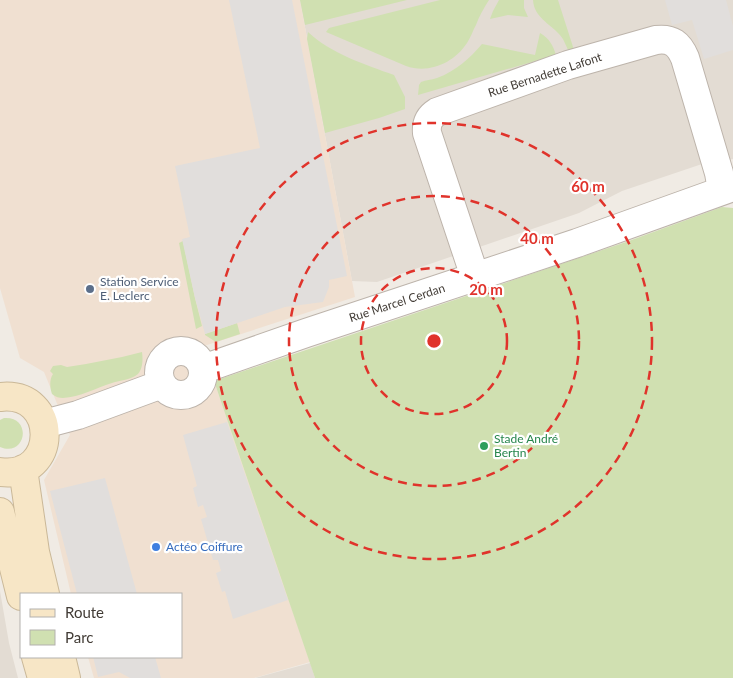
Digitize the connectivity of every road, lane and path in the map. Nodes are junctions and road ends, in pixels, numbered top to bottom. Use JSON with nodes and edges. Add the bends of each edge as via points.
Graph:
{"nodes":[{"id":1,"x":728,"y":188,"type":"edge"},
{"id":2,"x":475,"y":276,"type":"junction"},
{"id":3,"x":1,"y":393,"type":"edge"},
{"id":4,"x":44,"y":424,"type":"junction"},
{"id":5,"x":12,"y":471,"type":"edge"},
{"id":6,"x":0,"y":512,"type":"edge"},
{"id":7,"x":20,"y":593,"type":"edge"},
{"id":8,"x":46,"y":593,"type":"edge"},
{"id":9,"x":36,"y":658,"type":"edge"},
{"id":10,"x":61,"y":658,"type":"edge"},
{"id":11,"x":42,"y":678,"type":"edge"},
{"id":12,"x":66,"y":678,"type":"edge"}],
"edges":[{"from":1,"to":2,"type":"street","name":"Rue Marcel Cerdan"},
{"from":1,"to":2,"type":"street","name":"Rue Bernadette Lafont","via":[[719,173],[685,58],[676,44],[670,40],[656,40],[559,68],[437,112],[428,120],[427,133]]},
{"from":2,"to":4,"type":"street","name":"Rue Marcel Cerdan","via":[[202,370],[200,363],[189,353],[171,353],[159,370],[162,384]]},
{"from":3,"to":4,"type":"main road","via":[[28,402]]},
{"from":4,"to":5,"type":"main road","via":[[42,451],[34,462]]},
{"from":5,"to":8,"type":"main road"},
{"from":6,"to":7,"type":"main road"},
{"from":9,"to":11,"type":"main road"},
{"from":10,"to":12,"type":"main road"}]}
